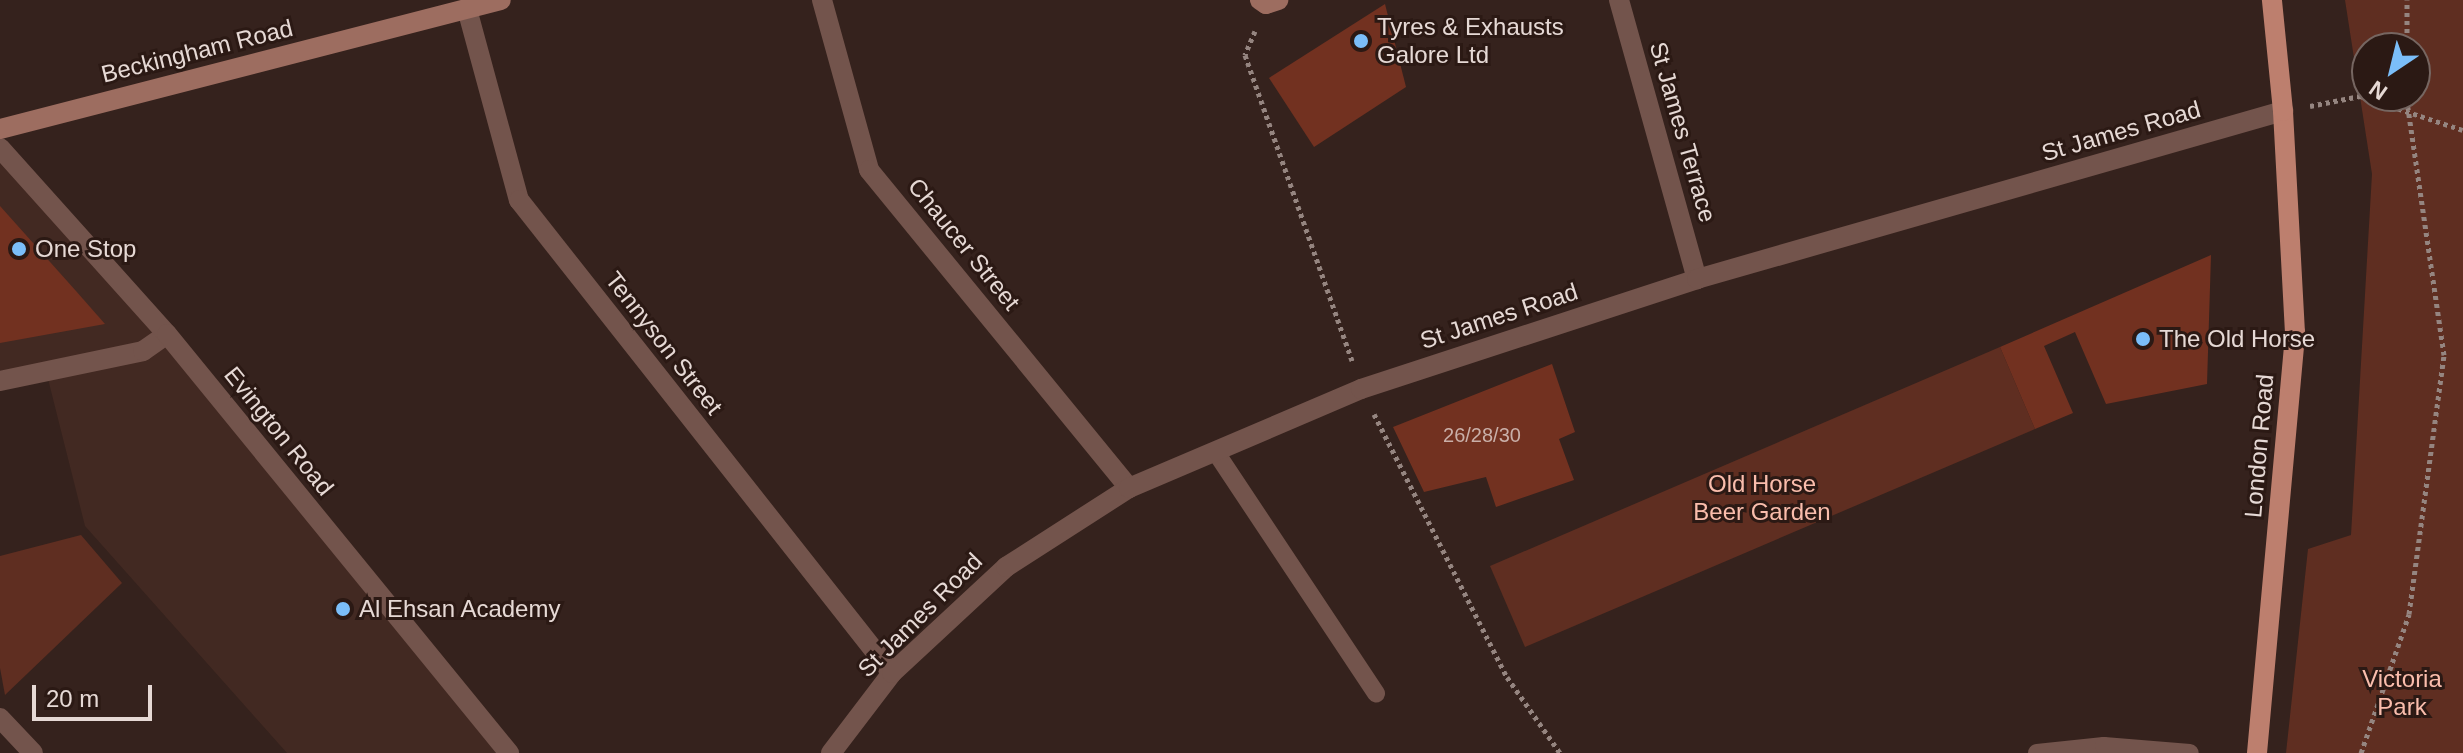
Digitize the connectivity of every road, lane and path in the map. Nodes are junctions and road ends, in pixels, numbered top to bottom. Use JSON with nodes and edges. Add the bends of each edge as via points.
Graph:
{"nodes":[{"id":1,"x":501,"y":0,"type":"edge"},
{"id":2,"x":822,"y":0,"type":"edge"},
{"id":3,"x":1260,"y":0,"type":"edge"},
{"id":4,"x":1278,"y":0,"type":"edge"},
{"id":5,"x":1619,"y":0,"type":"edge"},
{"id":6,"x":2272,"y":0,"type":"edge"},
{"id":7,"x":2407,"y":0,"type":"edge"},
{"id":8,"x":467,"y":9,"type":"junction"},
{"id":9,"x":2407,"y":32,"type":"edge"},
{"id":10,"x":2351,"y":98,"type":"edge"},
{"id":11,"x":2283,"y":111,"type":"junction"},
{"id":12,"x":2406,"y":112,"type":"edge"},
{"id":13,"x":2409,"y":112,"type":"edge"},
{"id":14,"x":0,"y":129,"type":"edge"},
{"id":15,"x":2463,"y":130,"type":"edge"},
{"id":16,"x":0,"y":148,"type":"edge"},
{"id":17,"x":1697,"y":279,"type":"junction"},
{"id":18,"x":167,"y":334,"type":"junction"},
{"id":19,"x":0,"y":381,"type":"edge"},
{"id":20,"x":1215,"y":451,"type":"junction"},
{"id":21,"x":1129,"y":488,"type":"junction"},
{"id":22,"x":892,"y":673,"type":"junction"},
{"id":23,"x":1376,"y":693,"type":"dead end"},
{"id":24,"x":0,"y":718,"type":"edge"},
{"id":25,"x":33,"y":753,"type":"edge"},
{"id":26,"x":509,"y":753,"type":"edge"},
{"id":27,"x":831,"y":753,"type":"edge"},
{"id":28,"x":2037,"y":753,"type":"edge"},
{"id":29,"x":2190,"y":753,"type":"edge"},
{"id":30,"x":2257,"y":753,"type":"edge"},
{"id":31,"x":2361,"y":753,"type":"edge"}],
"edges":[{"from":1,"to":8,"type":"main road","name":"Beckingham Road"},
{"from":2,"to":21,"type":"street","name":"Chaucer Street","via":[[869,170]]},
{"from":3,"to":4,"type":"main road"},
{"from":5,"to":17,"type":"street","name":"St James Terrace"},
{"from":6,"to":11,"type":"main road","name":"London Road"},
{"from":7,"to":9,"type":"path"},
{"from":8,"to":14,"type":"main road","name":"Beckingham Road"},
{"from":8,"to":22,"type":"street","name":"Tennyson Street","via":[[519,200]]},
{"from":10,"to":11,"type":"path"},
{"from":11,"to":17,"type":"street","name":"St James Road"},
{"from":11,"to":30,"type":"main road","name":"London Road","via":[[2295,333]]},
{"from":12,"to":31,"type":"path","via":[[2444,355],[2409,614]]},
{"from":13,"to":15,"type":"path"},
{"from":16,"to":18,"type":"street","name":"Evington Road"},
{"from":17,"to":20,"type":"street","name":"St James Road","via":[[1361,389]]},
{"from":18,"to":19,"type":"street","via":[[143,351]]},
{"from":18,"to":26,"type":"street","name":"Evington Road"},
{"from":20,"to":21,"type":"street","name":"St James Road"},
{"from":20,"to":23,"type":"lane"},
{"from":21,"to":22,"type":"street","name":"St James Road","via":[[1006,567]]},
{"from":22,"to":27,"type":"street","name":"St James Road"},
{"from":24,"to":25,"type":"street"},
{"from":28,"to":29,"type":"lane","via":[[2104,746]]}]}
